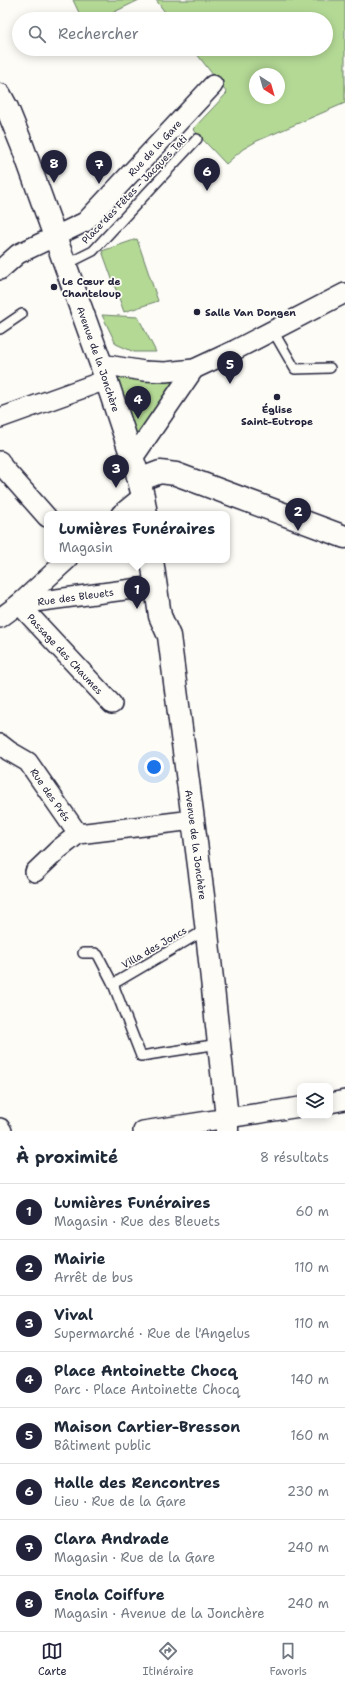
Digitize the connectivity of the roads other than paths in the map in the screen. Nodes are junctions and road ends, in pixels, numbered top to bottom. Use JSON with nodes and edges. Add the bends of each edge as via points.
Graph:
{"nodes":[{"id":1,"x":213,"y":85,"type":"dead end"},
{"id":2,"x":2,"y":105,"type":"edge"},
{"id":3,"x":197,"y":139,"type":"dead end"},
{"id":4,"x":56,"y":236,"type":"junction"},
{"id":5,"x":65,"y":265,"type":"junction"},
{"id":6,"x":0,"y":270,"type":"edge"},
{"id":7,"x":345,"y":293,"type":"edge"},
{"id":8,"x":22,"y":314,"type":"dead end"},
{"id":9,"x":0,"y":329,"type":"edge"},
{"id":10,"x":273,"y":331,"type":"junction"},
{"id":11,"x":330,"y":368,"type":"dead end"},
{"id":12,"x":194,"y":369,"type":"junction"},
{"id":13,"x":103,"y":372,"type":"junction"},
{"id":14,"x":0,"y":418,"type":"edge"},
{"id":15,"x":132,"y":458,"type":"junction"},
{"id":16,"x":0,"y":461,"type":"edge"},
{"id":17,"x":143,"y":497,"type":"edge"},
{"id":18,"x":125,"y":511,"type":"edge"},
{"id":19,"x":44,"y":514,"type":"edge"},
{"id":20,"x":345,"y":537,"type":"edge"},
{"id":21,"x":64,"y":563,"type":"edge"},
{"id":22,"x":152,"y":563,"type":"edge"},
{"id":23,"x":155,"y":586,"type":"junction"},
{"id":24,"x":19,"y":604,"type":"junction"},
{"id":25,"x":0,"y":618,"type":"edge"},
{"id":26,"x":112,"y":704,"type":"dead end"},
{"id":27,"x":0,"y":744,"type":"edge"},
{"id":28,"x":193,"y":820,"type":"junction"},
{"id":29,"x":78,"y":834,"type":"junction"},
{"id":30,"x":35,"y":872,"type":"dead end"},
{"id":31,"x":207,"y":931,"type":"junction"},
{"id":32,"x":83,"y":953,"type":"dead end"},
{"id":33,"x":112,"y":984,"type":"junction"},
{"id":34,"x":220,"y":1044,"type":"junction"},
{"id":35,"x":345,"y":1100,"type":"edge"},
{"id":36,"x":333,"y":1102,"type":"edge"},
{"id":37,"x":297,"y":1108,"type":"edge"},
{"id":38,"x":227,"y":1125,"type":"edge"},
{"id":39,"x":0,"y":1128,"type":"edge"},
{"id":40,"x":2,"y":1131,"type":"edge"},
{"id":41,"x":143,"y":1131,"type":"edge"}],
"edges":[{"from":1,"to":4,"type":"street","name":"Rue de la Gare","via":[[85,222]]},
{"from":2,"to":4,"type":"main road","name":"Avenue de la Jonchère"},
{"from":3,"to":5,"type":"lane","name":"Place des Fêtes - Jacques Tati","via":[[93,251]]},
{"from":4,"to":5,"type":"main road","name":"Avenue de la Jonchère"},
{"from":4,"to":6,"type":"street","name":"Rue de la Gare","via":[[18,254]]},
{"from":5,"to":13,"type":"main road","name":"Avenue de la Jonchère"},
{"from":7,"to":10,"type":"street"},
{"from":8,"to":9,"type":"lane"},
{"from":10,"to":11,"type":"lane","via":[[295,369]]},
{"from":10,"to":12,"type":"street"},
{"from":12,"to":13,"type":"street","via":[[165,372]]},
{"from":12,"to":15,"type":"street"},
{"from":13,"to":14,"type":"street"},
{"from":13,"to":15,"type":"main road","name":"Avenue de la Jonchère"},
{"from":15,"to":17,"type":"main road","name":"Avenue de la Jonchère"},
{"from":16,"to":19,"type":"street"},
{"from":17,"to":18,"type":"street"},
{"from":17,"to":20,"type":"main road","via":[[160,472],[176,474]]},
{"from":21,"to":24,"type":"street"},
{"from":22,"to":23,"type":"main road","name":"Avenue de la Jonchère"},
{"from":23,"to":24,"type":"street","name":"Rue des Bleuets"},
{"from":23,"to":28,"type":"main road","name":"Avenue de la Jonchère","via":[[160,616],[169,636]]},
{"from":24,"to":25,"type":"street"},
{"from":24,"to":26,"type":"street","name":"Passage des Chaumes"},
{"from":27,"to":29,"type":"street","name":"Rue des Prés","via":[[28,762]]},
{"from":28,"to":29,"type":"street"},
{"from":28,"to":31,"type":"main road","name":"Avenue de la Jonchère"},
{"from":29,"to":30,"type":"street"},
{"from":31,"to":33,"type":"lane","name":"Villa des Joncs","via":[[200,932]]},
{"from":31,"to":34,"type":"main road","name":"Avenue de la Jonchère"},
{"from":32,"to":33,"type":"lane","via":[[98,955]]},
{"from":33,"to":34,"type":"lane","via":[[141,1056]]},
{"from":34,"to":38,"type":"main road","name":"Avenue de la Jonchère"},
{"from":35,"to":36,"type":"street"},
{"from":37,"to":38,"type":"street"},
{"from":38,"to":41,"type":"street"},
{"from":39,"to":40,"type":"street"}]}
